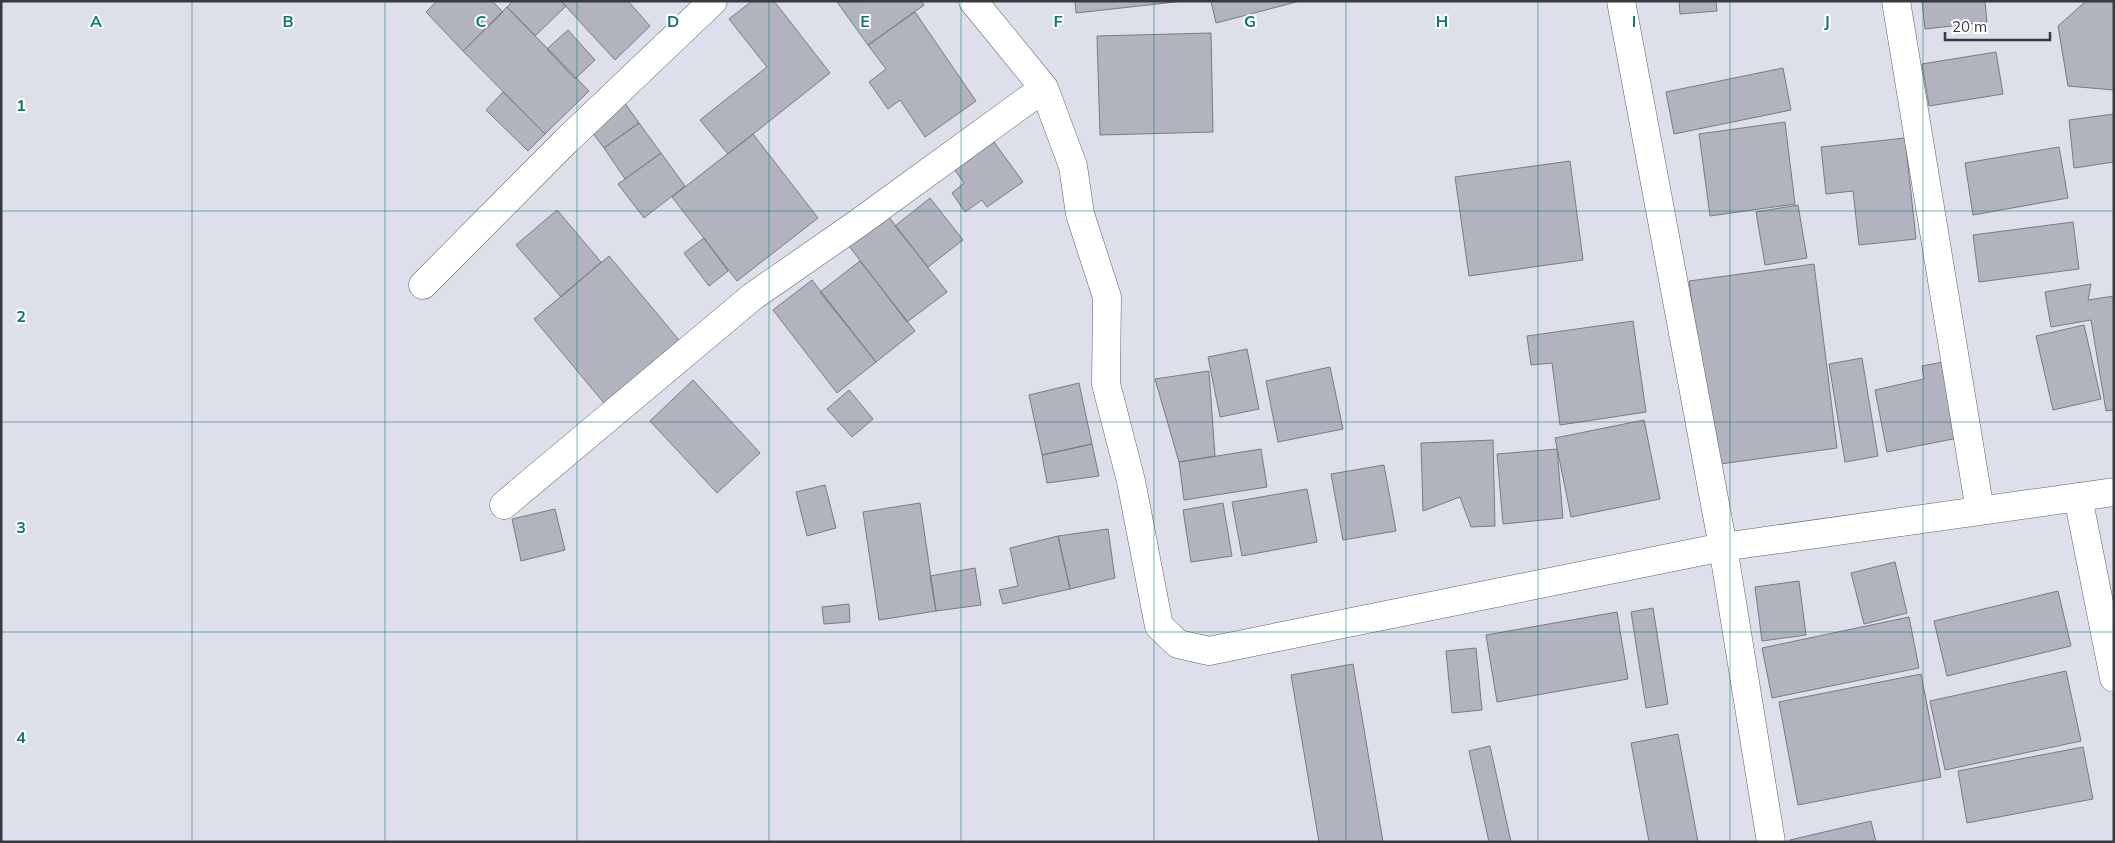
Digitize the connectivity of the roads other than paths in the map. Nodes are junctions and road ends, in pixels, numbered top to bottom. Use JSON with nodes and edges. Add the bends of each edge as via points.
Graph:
{"nodes":[{"id":1,"x":713,"y":1,"type":"edge"},
{"id":2,"x":973,"y":1,"type":"edge"},
{"id":3,"x":1621,"y":1,"type":"edge"},
{"id":4,"x":1896,"y":1,"type":"edge"},
{"id":5,"x":1044,"y":88,"type":"junction"},
{"id":6,"x":423,"y":285,"type":"dead end"},
{"id":7,"x":2114,"y":492,"type":"edge"},
{"id":8,"x":2078,"y":497,"type":"junction"},
{"id":9,"x":504,"y":504,"type":"dead end"},
{"id":10,"x":1980,"y":511,"type":"junction"},
{"id":11,"x":1723,"y":547,"type":"junction"},
{"id":12,"x":2114,"y":678,"type":"edge"},
{"id":13,"x":1771,"y":842,"type":"edge"}],
"edges":[{"from":1,"to":6,"type":"street"},
{"from":2,"to":5,"type":"street"},
{"from":3,"to":11,"type":"street"},
{"from":4,"to":10,"type":"street"},
{"from":5,"to":9,"type":"street","via":[[752,298]]},
{"from":5,"to":11,"type":"street","via":[[1074,166],[1080,214],[1107,297],[1106,384],[1131,481],[1160,626],[1178,644],[1209,651]]},
{"from":7,"to":8,"type":"street"},
{"from":8,"to":10,"type":"street"},
{"from":8,"to":12,"type":"street"},
{"from":10,"to":11,"type":"street"},
{"from":11,"to":13,"type":"street"}]}
